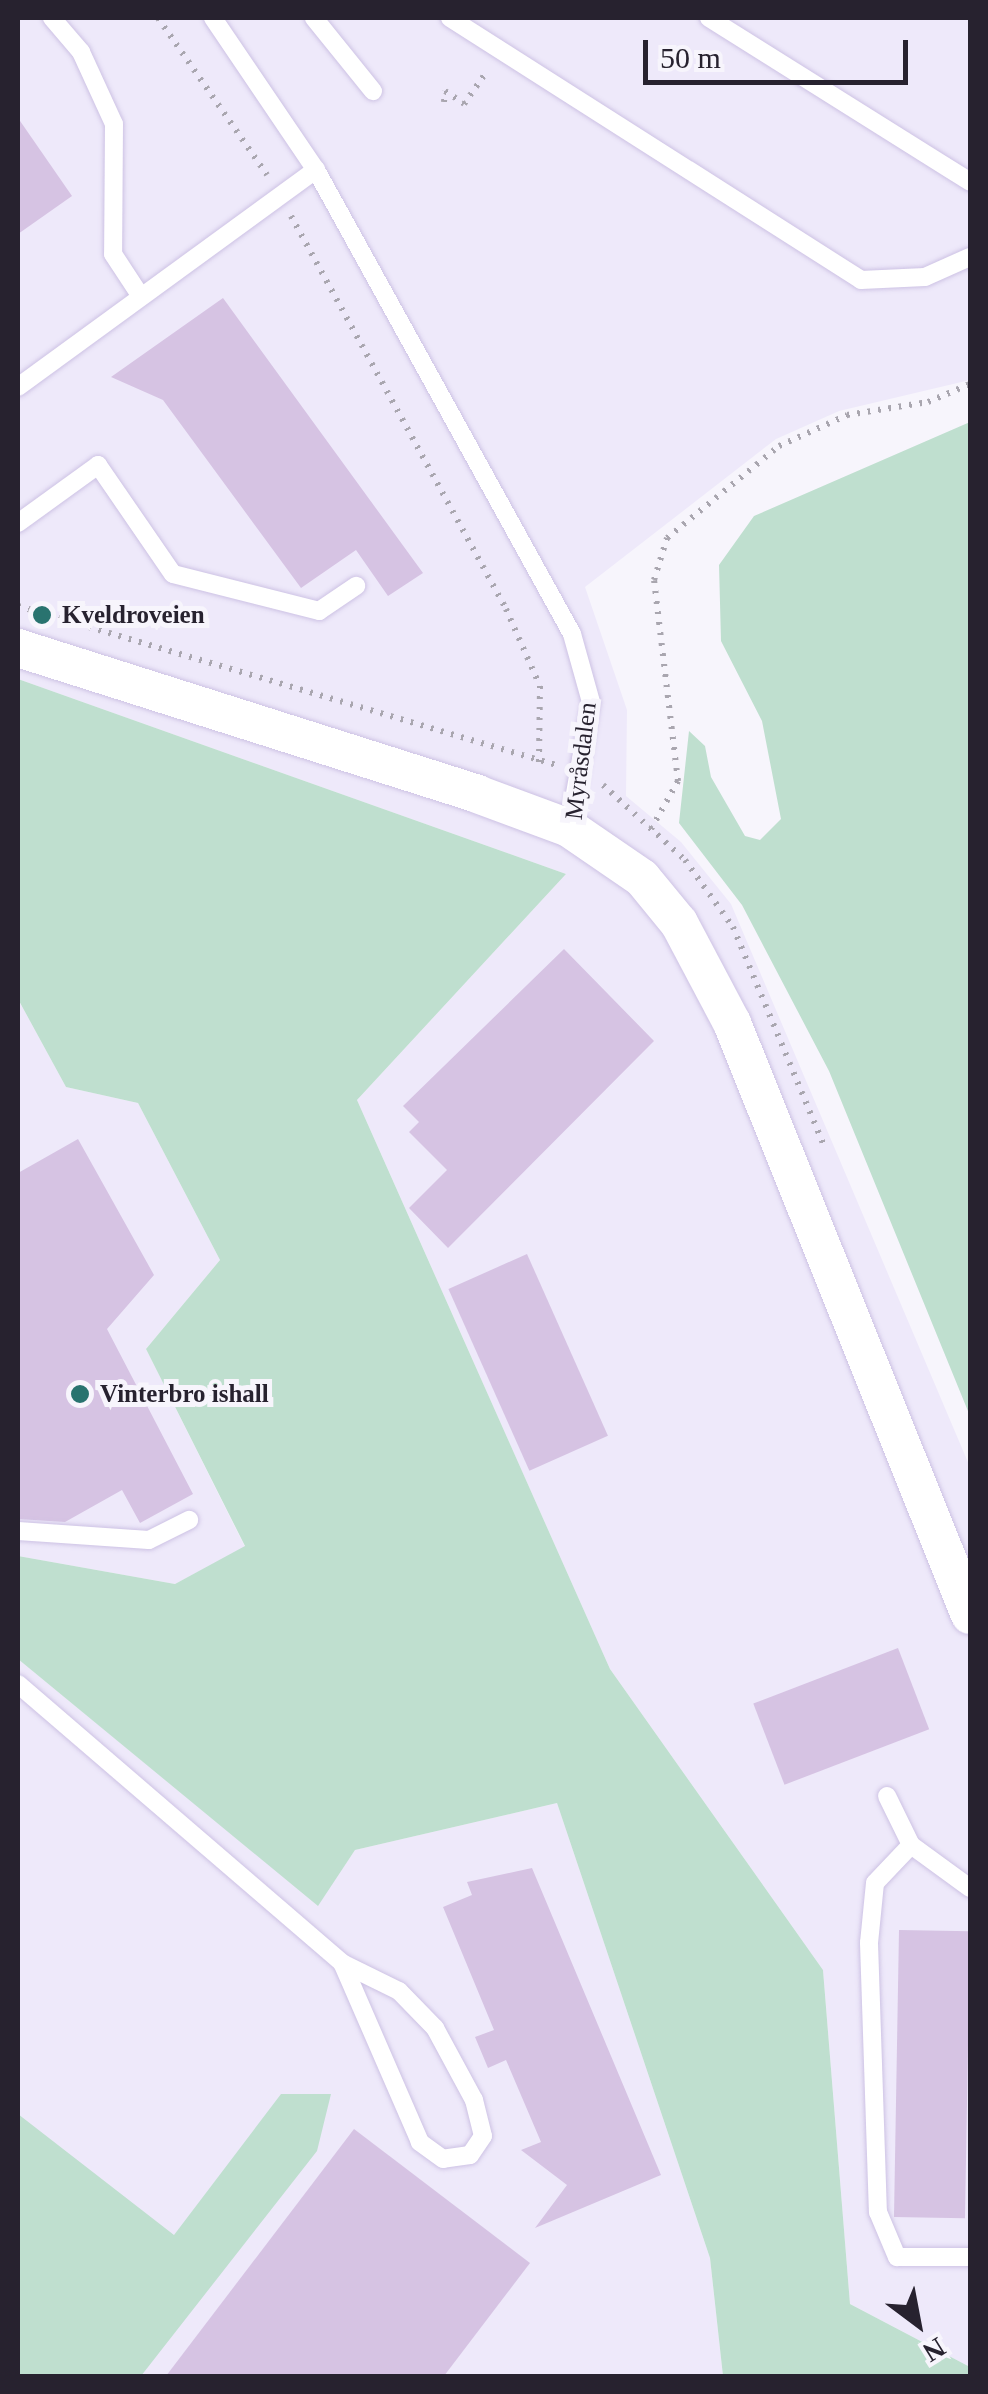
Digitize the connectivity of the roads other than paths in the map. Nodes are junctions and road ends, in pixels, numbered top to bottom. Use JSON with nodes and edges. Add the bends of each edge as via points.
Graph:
{"nodes":[{"id":1,"x":213,"y":18,"type":"edge"},
{"id":2,"x":314,"y":18,"type":"edge"},
{"id":3,"x":450,"y":18,"type":"edge"},
{"id":4,"x":709,"y":18,"type":"edge"},
{"id":5,"x":58,"y":20,"type":"edge"},
{"id":6,"x":373,"y":91,"type":"dead end"},
{"id":7,"x":316,"y":170,"type":"junction"},
{"id":8,"x":967,"y":187,"type":"edge"},
{"id":9,"x":970,"y":257,"type":"edge"},
{"id":10,"x":138,"y":292,"type":"junction"},
{"id":11,"x":18,"y":386,"type":"edge"},
{"id":12,"x":18,"y":523,"type":"edge"},
{"id":13,"x":356,"y":586,"type":"dead end"},
{"id":14,"x":18,"y":648,"type":"edge"},
{"id":15,"x":569,"y":828,"type":"junction"},
{"id":16,"x":188,"y":1520,"type":"dead end"},
{"id":17,"x":18,"y":1531,"type":"edge"},
{"id":18,"x":970,"y":1615,"type":"edge"},
{"id":19,"x":18,"y":1684,"type":"edge"},
{"id":20,"x":886,"y":1796,"type":"dead end"},
{"id":21,"x":910,"y":1846,"type":"junction"},
{"id":22,"x":970,"y":1888,"type":"edge"},
{"id":23,"x":342,"y":1963,"type":"junction"},
{"id":24,"x":970,"y":2257,"type":"edge"}],
"edges":[{"from":1,"to":7,"type":"lane","name":"Myråsdalen"},
{"from":2,"to":6,"type":"lane"},
{"from":3,"to":9,"type":"lane","via":[[861,280],[926,277]]},
{"from":4,"to":8,"type":"lane"},
{"from":5,"to":10,"type":"lane","via":[[102,87],[114,124],[113,254]]},
{"from":7,"to":10,"type":"lane"},
{"from":7,"to":15,"type":"lane","name":"Myråsdalen","via":[[572,634],[590,702]]},
{"from":10,"to":11,"type":"lane"},
{"from":12,"to":13,"type":"lane","via":[[98,466],[173,574],[319,610]]},
{"from":14,"to":15,"type":"street"},
{"from":15,"to":18,"type":"street","name":"Myråsdalen","via":[[642,878],[705,966]]},
{"from":16,"to":17,"type":"lane","via":[[149,1540]]},
{"from":19,"to":23,"type":"lane"},
{"from":20,"to":21,"type":"lane"},
{"from":21,"to":22,"type":"lane"},
{"from":21,"to":24,"type":"lane","via":[[875,1883],[869,1943],[878,2212],[896,2257]]},
{"from":23,"to":23,"type":"lane","via":[[399,1991],[435,2028],[474,2100],[484,2136],[470,2155],[443,2159],[420,2142]]}]}
